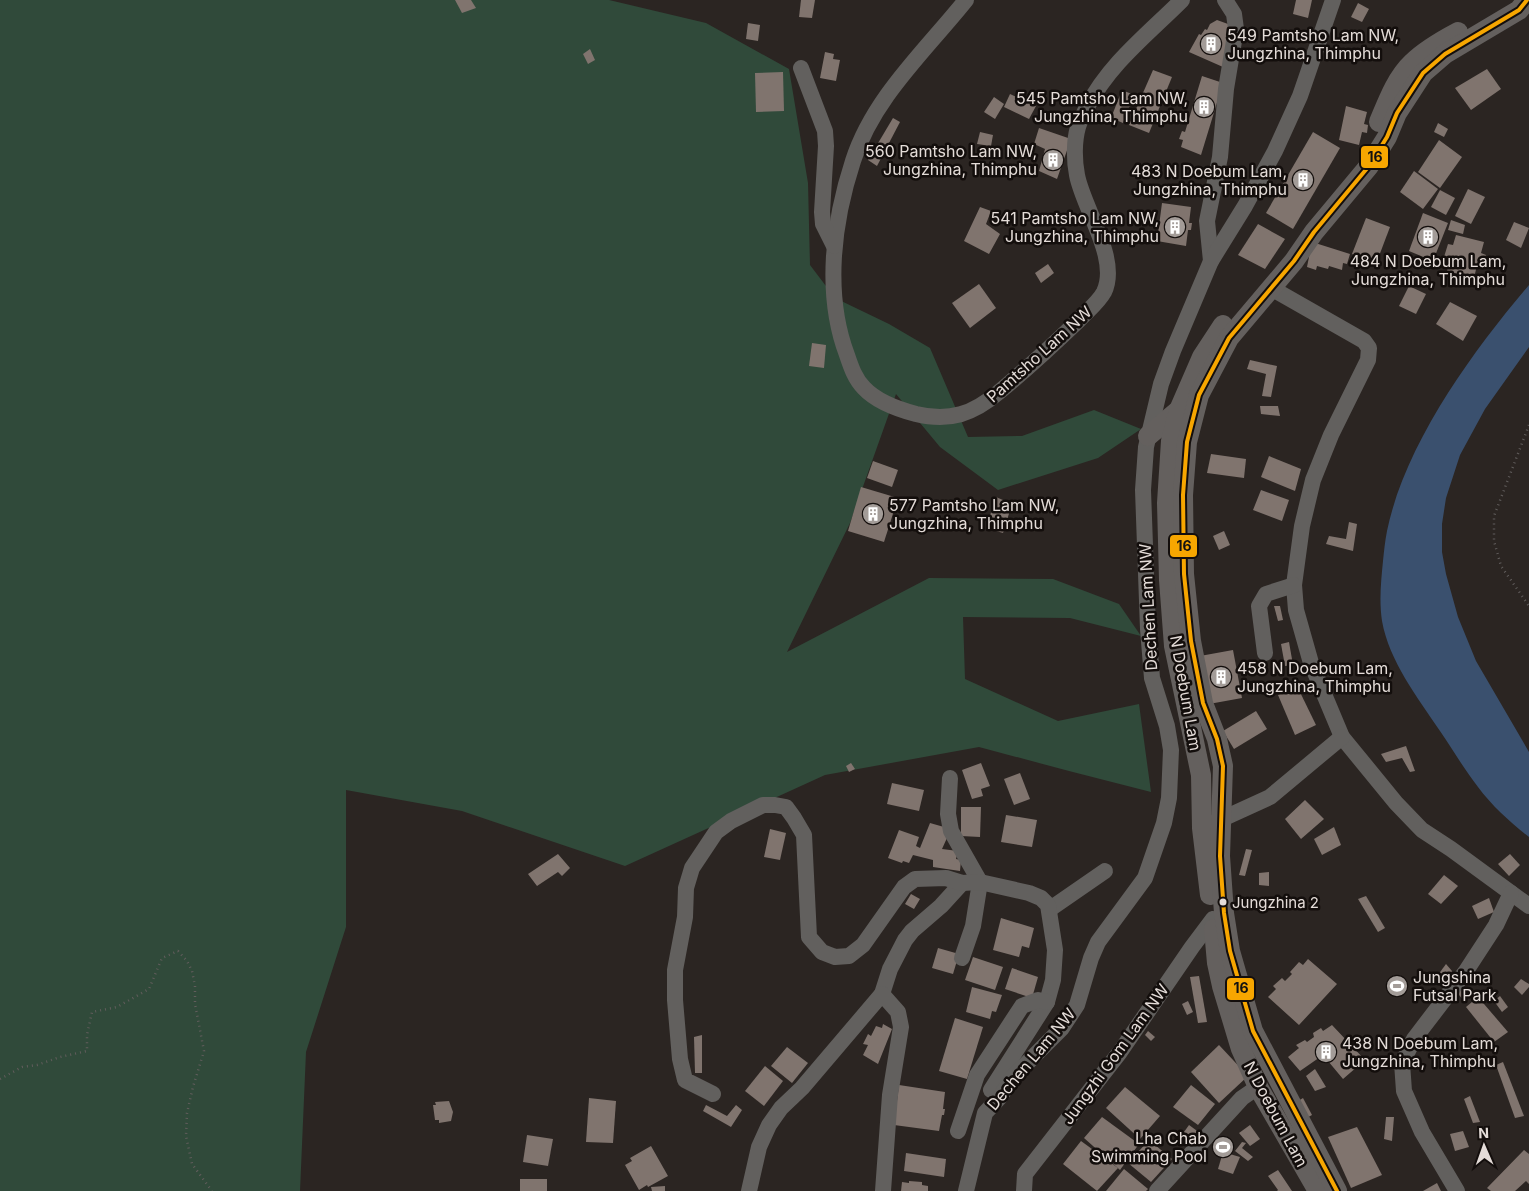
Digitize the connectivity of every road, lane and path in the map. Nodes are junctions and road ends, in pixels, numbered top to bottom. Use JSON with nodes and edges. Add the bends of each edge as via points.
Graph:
{"nodes":[{"id":1,"x":966,"y":0,"type":"edge"},
{"id":2,"x":1182,"y":0,"type":"edge"},
{"id":3,"x":1225,"y":0,"type":"edge"},
{"id":4,"x":1333,"y":0,"type":"edge"},
{"id":5,"x":1509,"y":0,"type":"edge"},
{"id":6,"x":1527,"y":0,"type":"edge"},
{"id":7,"x":801,"y":68,"type":"dead end"},
{"id":8,"x":834,"y":246,"type":"junction"},
{"id":9,"x":1211,"y":261,"type":"junction"},
{"id":10,"x":1271,"y":288,"type":"junction"},
{"id":11,"x":1179,"y":410,"type":"junction"},
{"id":12,"x":1529,"y":425,"type":"edge"},
{"id":13,"x":1148,"y":436,"type":"junction"},
{"id":14,"x":1294,"y":585,"type":"junction"},
{"id":15,"x":1529,"y":606,"type":"edge"},
{"id":16,"x":1265,"y":652,"type":"dead end"},
{"id":17,"x":1342,"y":736,"type":"junction"},
{"id":18,"x":950,"y":778,"type":"dead end"},
{"id":19,"x":1221,"y":821,"type":"junction"},
{"id":20,"x":1202,"y":828,"type":"junction"},
{"id":21,"x":1105,"y":871,"type":"dead end"},
{"id":22,"x":980,"y":882,"type":"junction"},
{"id":23,"x":962,"y":883,"type":"junction"},
{"id":24,"x":1511,"y":893,"type":"junction"},
{"id":25,"x":1529,"y":906,"type":"edge"},
{"id":26,"x":1050,"y":909,"type":"junction"},
{"id":27,"x":1213,"y":919,"type":"junction"},
{"id":28,"x":962,"y":958,"type":"dead end"},
{"id":29,"x":882,"y":994,"type":"junction"},
{"id":30,"x":1047,"y":1002,"type":"junction"},
{"id":31,"x":0,"y":1079,"type":"edge"},
{"id":32,"x":1258,"y":1087,"type":"junction"},
{"id":33,"x":713,"y":1094,"type":"dead end"},
{"id":34,"x":985,"y":1113,"type":"junction"},
{"id":35,"x":958,"y":1131,"type":"dead end"},
{"id":36,"x":212,"y":1191,"type":"edge"},
{"id":37,"x":749,"y":1191,"type":"edge"},
{"id":38,"x":884,"y":1191,"type":"edge"},
{"id":39,"x":966,"y":1191,"type":"edge"},
{"id":40,"x":1024,"y":1191,"type":"edge"},
{"id":41,"x":1157,"y":1191,"type":"edge"},
{"id":42,"x":1318,"y":1191,"type":"edge"},
{"id":43,"x":1337,"y":1191,"type":"edge"},
{"id":44,"x":1457,"y":1191,"type":"edge"}],
"edges":[{"from":1,"to":8,"type":"street","name":"Pamtsho Lam NW","via":[[915,59],[870,123],[851,166]]},
{"from":2,"to":8,"type":"street","name":"Pamtsho Lam NW","via":[[1111,71],[1094,94],[1078,126],[1077,175],[1106,261],[1108,279],[1104,292],[1061,337],[980,407],[954,416],[924,416],[882,402],[861,386],[840,332],[834,283]]},
{"from":3,"to":9,"type":"street","via":[[1234,14],[1236,29],[1220,157],[1207,222]]},
{"from":4,"to":9,"type":"street","name":"Dechen Lam NW","via":[[1288,122],[1246,206]]},
{"from":5,"to":11,"type":"main road","name":"N Doebum Lam","via":[[1431,47],[1410,64],[1393,90],[1365,149],[1212,340]]},
{"from":6,"to":10,"type":"main road","name":"N Doebum Lam","via":[[1519,10],[1445,54],[1423,73],[1369,166]]},
{"from":7,"to":8,"type":"street","via":[[824,131],[823,224]]},
{"from":9,"to":13,"type":"street","name":"Dechen Lam NW","via":[[1161,384]]},
{"from":10,"to":14,"type":"street","via":[[1364,341],[1369,348],[1368,360],[1313,480],[1302,526]]},
{"from":10,"to":19,"type":"main road","name":"N Doebum Lam","via":[[1229,338],[1198,395],[1184,467],[1184,574],[1191,640],[1203,703],[1223,766]]},
{"from":11,"to":13,"type":"main road"},
{"from":11,"to":20,"type":"main road","name":"N Doebum Lam","via":[[1171,441],[1167,493],[1169,580],[1174,646],[1201,776]]},
{"from":12,"to":15,"type":"path","via":[[1494,516],[1494,541],[1501,566]]},
{"from":13,"to":34,"type":"street","name":"Dechen Lam NW","via":[[1143,490],[1148,629],[1152,678],[1171,750],[1169,798],[1164,823],[1145,878],[1098,942],[1077,1005],[1062,1028],[1012,1078]]},
{"from":14,"to":16,"type":"street","via":[[1266,594],[1259,606]]},
{"from":14,"to":17,"type":"street","via":[[1296,610],[1310,663]]},
{"from":17,"to":19,"type":"street","via":[[1270,797]]},
{"from":17,"to":24,"type":"street","via":[[1422,830]]},
{"from":18,"to":22,"type":"street","via":[[951,831]]},
{"from":19,"to":20,"type":"street"},
{"from":19,"to":43,"type":"main road","name":"N Doebum Lam","via":[[1220,856],[1226,922],[1235,973],[1252,1031]]},
{"from":20,"to":27,"type":"main road","name":"N Doebum Lam"},
{"from":21,"to":26,"type":"street"},
{"from":22,"to":23,"type":"street"},
{"from":22,"to":26,"type":"street","via":[[1029,892],[1041,898]]},
{"from":22,"to":28,"type":"street","via":[[973,926]]},
{"from":23,"to":29,"type":"street","via":[[905,940]]},
{"from":23,"to":33,"type":"street","via":[[946,878],[915,879],[904,887],[863,946],[850,956],[835,958],[822,952],[809,937],[804,834],[786,807],[763,805],[716,832],[692,868],[686,888],[674,1000],[685,1080]]},
{"from":24,"to":25,"type":"street"},
{"from":24,"to":44,"type":"street","via":[[1496,925],[1466,971],[1414,1039],[1402,1063],[1404,1091],[1422,1132]]},
{"from":26,"to":30,"type":"street","via":[[1055,950],[1053,980]]},
{"from":27,"to":32,"type":"main road","name":"N Doebum Lam","via":[[1222,986]]},
{"from":27,"to":40,"type":"street","name":"Jungzhi Gom Lam NW","via":[[1120,1052],[1025,1174]]},
{"from":29,"to":37,"type":"street","via":[[769,1125]]},
{"from":29,"to":38,"type":"street","via":[[898,1012],[901,1027],[890,1095]]},
{"from":30,"to":34,"type":"street","via":[[988,1095]]},
{"from":30,"to":35,"type":"street","via":[[1038,1000],[1022,1006],[977,1075]]},
{"from":31,"to":36,"type":"path","via":[[22,1066],[86,1051],[92,1012],[117,1008],[150,989],[162,958],[178,951],[187,961],[196,986],[195,1004],[204,1051],[187,1114],[186,1136],[192,1164]]},
{"from":32,"to":41,"type":"street","via":[[1242,1098]]},
{"from":32,"to":42,"type":"main road","name":"N Doebum Lam"},
{"from":34,"to":39,"type":"street","name":"Dechen Lam NW"}]}
